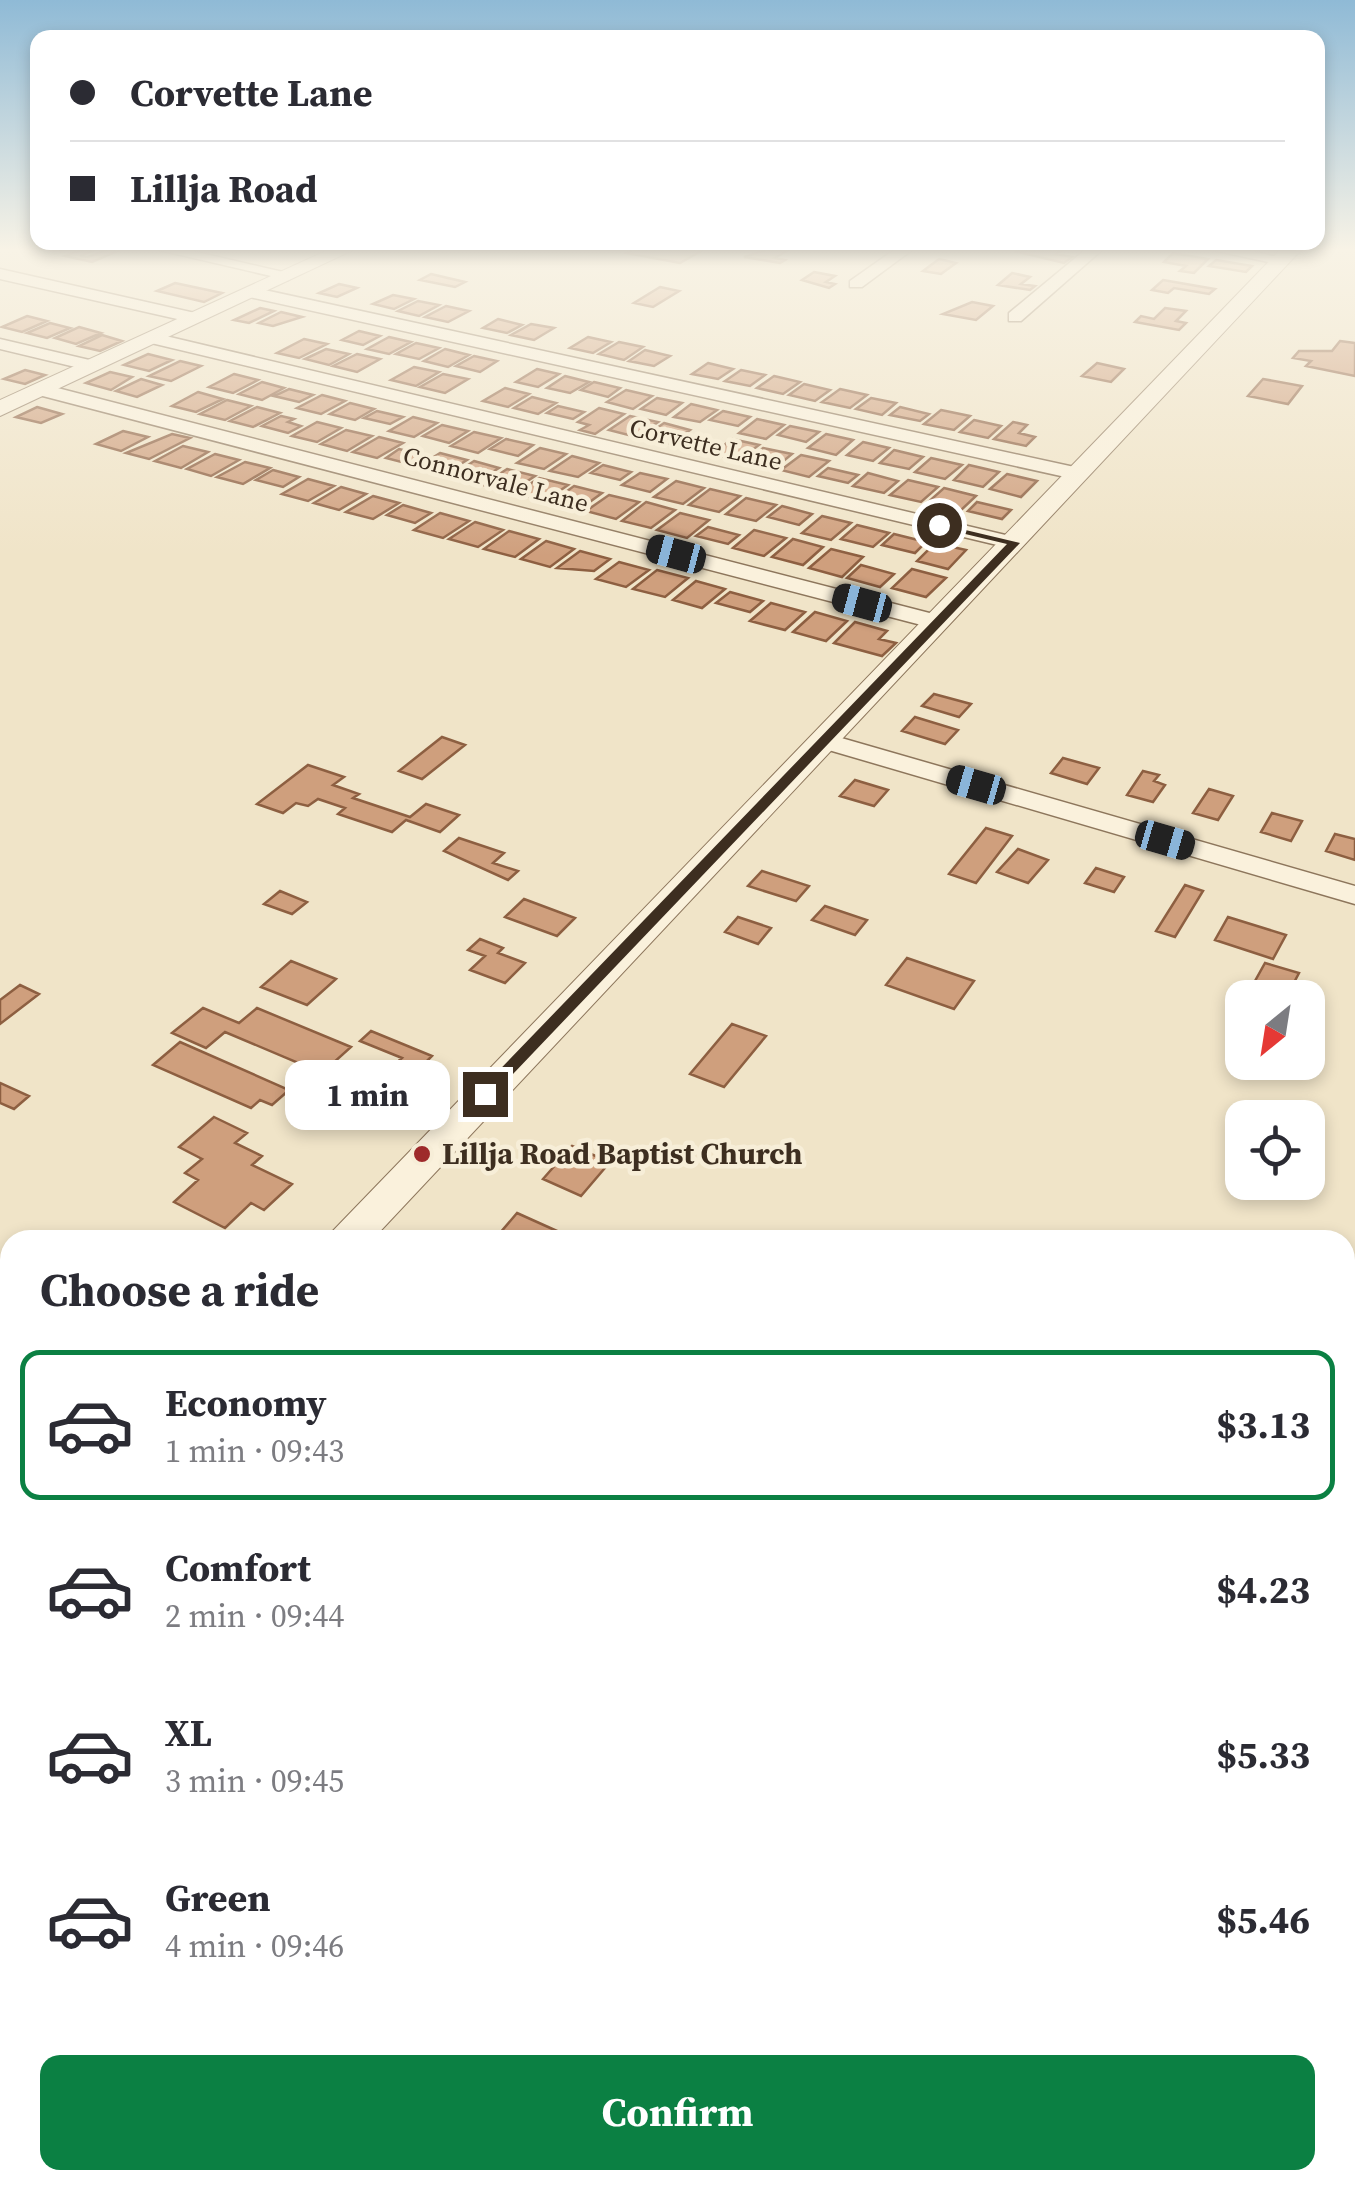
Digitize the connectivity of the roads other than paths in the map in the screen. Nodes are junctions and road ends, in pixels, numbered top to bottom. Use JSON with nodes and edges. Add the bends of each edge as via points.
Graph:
{"nodes":[{"id":1,"x":34,"y":352,"type":"edge"},
{"id":2,"x":122,"y":352,"type":"edge"},
{"id":3,"x":213,"y":352,"type":"edge"},
{"id":4,"x":526,"y":352,"type":"edge"},
{"id":5,"x":1195,"y":352,"type":"edge"},
{"id":6,"x":92,"y":366,"type":"junction"},
{"id":7,"x":42,"y":390,"type":"junction"},
{"id":8,"x":0,"y":409,"type":"edge"},
{"id":9,"x":1080,"y":474,"type":"junction"},
{"id":10,"x":1014,"y":543,"type":"junction"},
{"id":11,"x":937,"y":622,"type":"junction"},
{"id":12,"x":824,"y":740,"type":"junction"},
{"id":13,"x":1355,"y":895,"type":"edge"},
{"id":14,"x":356,"y":1230,"type":"edge"}],
"edges":[{"from":1,"to":6,"type":"street"},
{"from":2,"to":6,"type":"street"},
{"from":3,"to":10,"type":"street","name":"Corvette Lane"},
{"from":4,"to":9,"type":"street"},
{"from":5,"to":9,"type":"street"},
{"from":6,"to":7,"type":"street"},
{"from":7,"to":8,"type":"street"},
{"from":7,"to":11,"type":"street","name":"Connorvale Lane"},
{"from":9,"to":10,"type":"street"},
{"from":10,"to":11,"type":"street"},
{"from":11,"to":12,"type":"street"},
{"from":12,"to":13,"type":"street"},
{"from":12,"to":14,"type":"street"}]}
